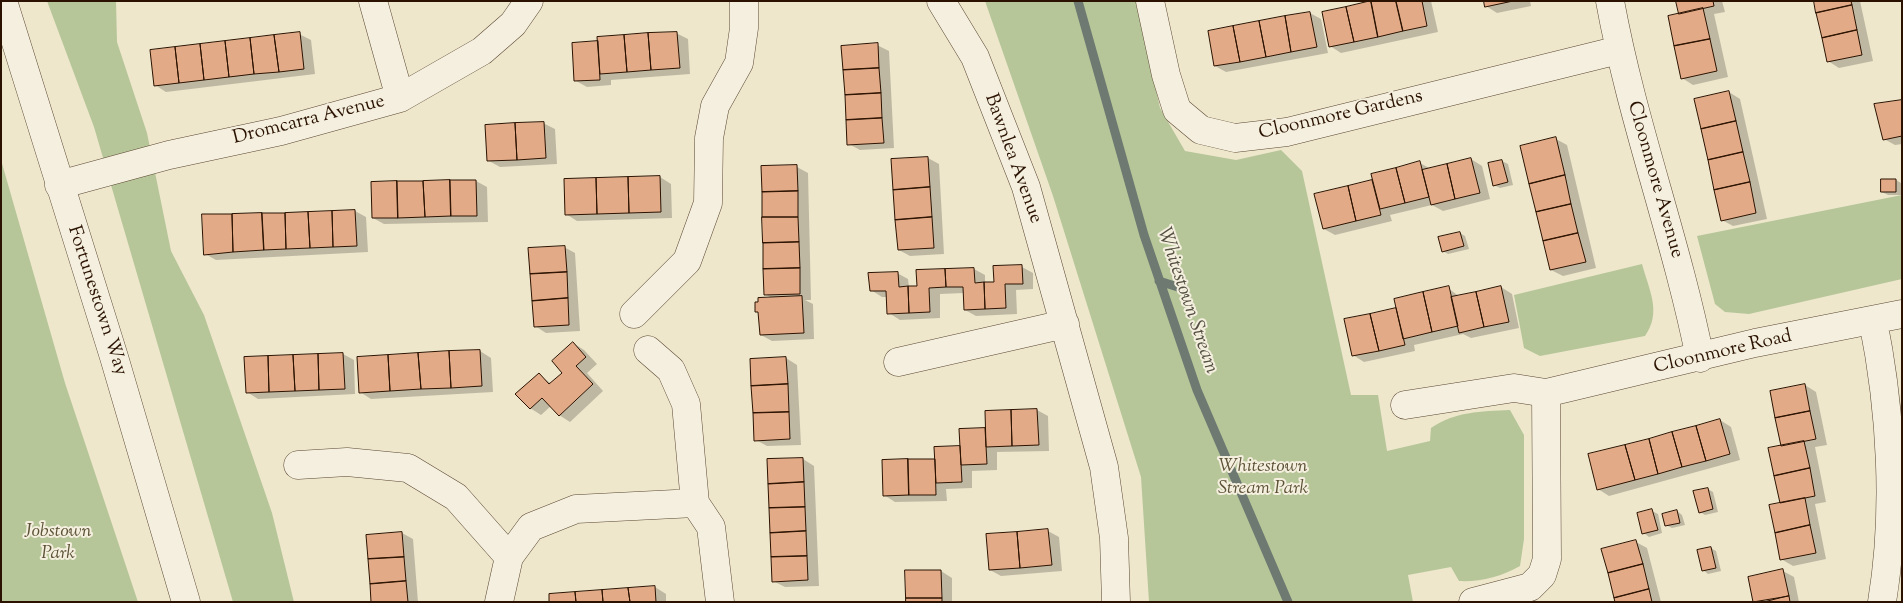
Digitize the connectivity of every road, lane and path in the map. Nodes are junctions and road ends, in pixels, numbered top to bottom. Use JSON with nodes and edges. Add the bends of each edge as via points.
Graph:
{"nodes":[{"id":1,"x":3,"y":1,"type":"edge"},
{"id":2,"x":373,"y":1,"type":"edge"},
{"id":3,"x":529,"y":1,"type":"edge"},
{"id":4,"x":744,"y":1,"type":"edge"},
{"id":5,"x":941,"y":1,"type":"edge"},
{"id":6,"x":1150,"y":1,"type":"edge"},
{"id":7,"x":1610,"y":1,"type":"edge"},
{"id":8,"x":1619,"y":50,"type":"junction"},
{"id":9,"x":400,"y":98,"type":"junction"},
{"id":10,"x":59,"y":184,"type":"junction"},
{"id":11,"x":634,"y":314,"type":"dead end"},
{"id":12,"x":1902,"y":314,"type":"edge"},
{"id":13,"x":1873,"y":321,"type":"junction"},
{"id":14,"x":1065,"y":324,"type":"junction"},
{"id":15,"x":648,"y":350,"type":"dead end"},
{"id":16,"x":1700,"y":358,"type":"junction"},
{"id":17,"x":898,"y":362,"type":"dead end"},
{"id":18,"x":1546,"y":393,"type":"junction"},
{"id":19,"x":1405,"y":405,"type":"dead end"},
{"id":20,"x":298,"y":464,"type":"dead end"},
{"id":21,"x":695,"y":503,"type":"junction"},
{"id":22,"x":509,"y":557,"type":"junction"},
{"id":23,"x":186,"y":602,"type":"edge"},
{"id":24,"x":499,"y":602,"type":"edge"},
{"id":25,"x":720,"y":602,"type":"edge"},
{"id":26,"x":1116,"y":602,"type":"edge"},
{"id":27,"x":1473,"y":602,"type":"edge"},
{"id":28,"x":1882,"y":602,"type":"edge"}],
"edges":[{"from":1,"to":10,"type":"street","name":"Fortunestown Way"},
{"from":2,"to":9,"type":"street"},
{"from":3,"to":9,"type":"street","name":"Dromcarra Avenue","via":[[513,24],[482,51]]},
{"from":4,"to":11,"type":"street","via":[[739,63],[715,106],[709,138],[708,203],[687,261]]},
{"from":5,"to":14,"type":"street","name":"Bawnlea Avenue","via":[[975,57],[1026,187]]},
{"from":6,"to":8,"type":"street","name":"Cloonmore Gardens","via":[[1177,110],[1201,130],[1235,138],[1286,132]]},
{"from":7,"to":8,"type":"street","name":"Cloonmore Avenue"},
{"from":8,"to":16,"type":"street","name":"Cloonmore Avenue","via":[[1691,313]]},
{"from":9,"to":10,"type":"street","name":"Dromcarra Avenue","via":[[281,131],[169,155]]},
{"from":10,"to":23,"type":"street","name":"Fortunestown Way"},
{"from":12,"to":13,"type":"street","name":"Cloonmore Road"},
{"from":13,"to":16,"type":"street","name":"Cloonmore Road","via":[[1755,343]]},
{"from":13,"to":28,"type":"street","via":[[1881,361],[1888,440],[1888,563]]},
{"from":14,"to":17,"type":"street"},
{"from":14,"to":26,"type":"street","name":"Bawnlea Avenue","via":[[1104,468],[1114,538]]},
{"from":15,"to":21,"type":"street","via":[[671,370],[686,404]]},
{"from":16,"to":18,"type":"street","name":"Cloonmore Road"},
{"from":18,"to":19,"type":"street","name":"Cloonmore Road","via":[[1514,388]]},
{"from":18,"to":27,"type":"street","via":[[1547,558],[1542,575],[1530,587]]},
{"from":20,"to":22,"type":"street","via":[[347,462],[408,468],[456,497]]},
{"from":21,"to":22,"type":"street","via":[[576,509],[531,527]]},
{"from":21,"to":25,"type":"street","via":[[711,527]]},
{"from":22,"to":24,"type":"street"}]}
